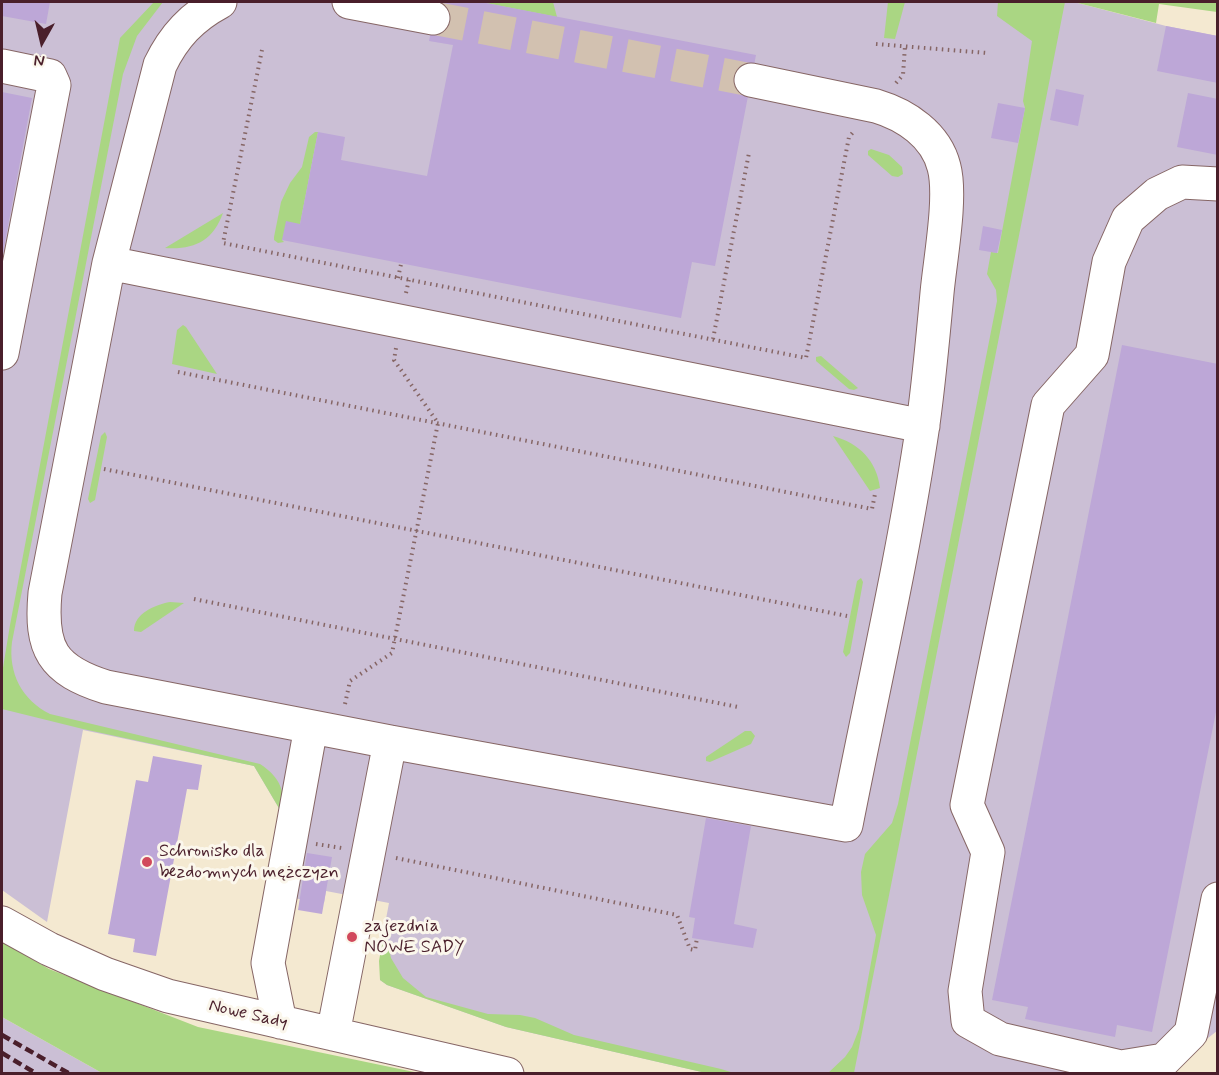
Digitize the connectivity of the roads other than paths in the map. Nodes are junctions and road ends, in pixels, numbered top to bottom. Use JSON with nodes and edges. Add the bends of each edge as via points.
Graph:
{"nodes":[{"id":1,"x":220,"y":2,"type":"edge"},
{"id":2,"x":349,"y":2,"type":"edge"},
{"id":3,"x":434,"y":18,"type":"tunnel mouth"},
{"id":4,"x":2,"y":66,"type":"edge"},
{"id":5,"x":751,"y":80,"type":"tunnel mouth"},
{"id":6,"x":1218,"y":184,"type":"edge"},
{"id":7,"x":109,"y":263,"type":"junction"},
{"id":8,"x":2,"y":353,"type":"edge"},
{"id":9,"x":922,"y":426,"type":"junction"},
{"id":10,"x":325,"y":729,"type":"junction"},
{"id":11,"x":390,"y":742,"type":"junction"},
{"id":12,"x":1218,"y":899,"type":"edge"},
{"id":13,"x":2,"y":923,"type":"edge"},
{"id":14,"x":280,"y":1022,"type":"junction"},
{"id":15,"x":333,"y":1034,"type":"junction"},
{"id":16,"x":507,"y":1074,"type":"edge"}],
"edges":[{"from":1,"to":7,"type":"street","via":[[182,29],[160,65]]},
{"from":2,"to":3,"type":"street"},
{"from":4,"to":8,"type":"street","via":[[50,76],[54,85]]},
{"from":5,"to":9,"type":"street","via":[[893,111],[928,137],[939,154],[944,168],[945,213]]},
{"from":6,"to":12,"type":"street","via":[[1182,182],[1156,194],[1128,219],[1109,262],[1092,355],[1048,405],[967,805],[988,852],[965,991],[968,1021],[1000,1039],[1121,1067],[1164,1060],[1191,1033]]},
{"from":7,"to":9,"type":"street"},
{"from":7,"to":10,"type":"street","via":[[45,593],[44,630],[48,645],[71,674],[97,684]]},
{"from":9,"to":11,"type":"street","via":[[846,825]]},
{"from":10,"to":11,"type":"street"},
{"from":10,"to":14,"type":"street","via":[[268,963]]},
{"from":11,"to":15,"type":"street"},
{"from":13,"to":14,"type":"street","name":"Nowe Sady","via":[[49,950],[115,978],[168,996]]},
{"from":14,"to":15,"type":"street","name":"Nowe Sady"},
{"from":15,"to":16,"type":"street","name":"Nowe Sady"}]}
